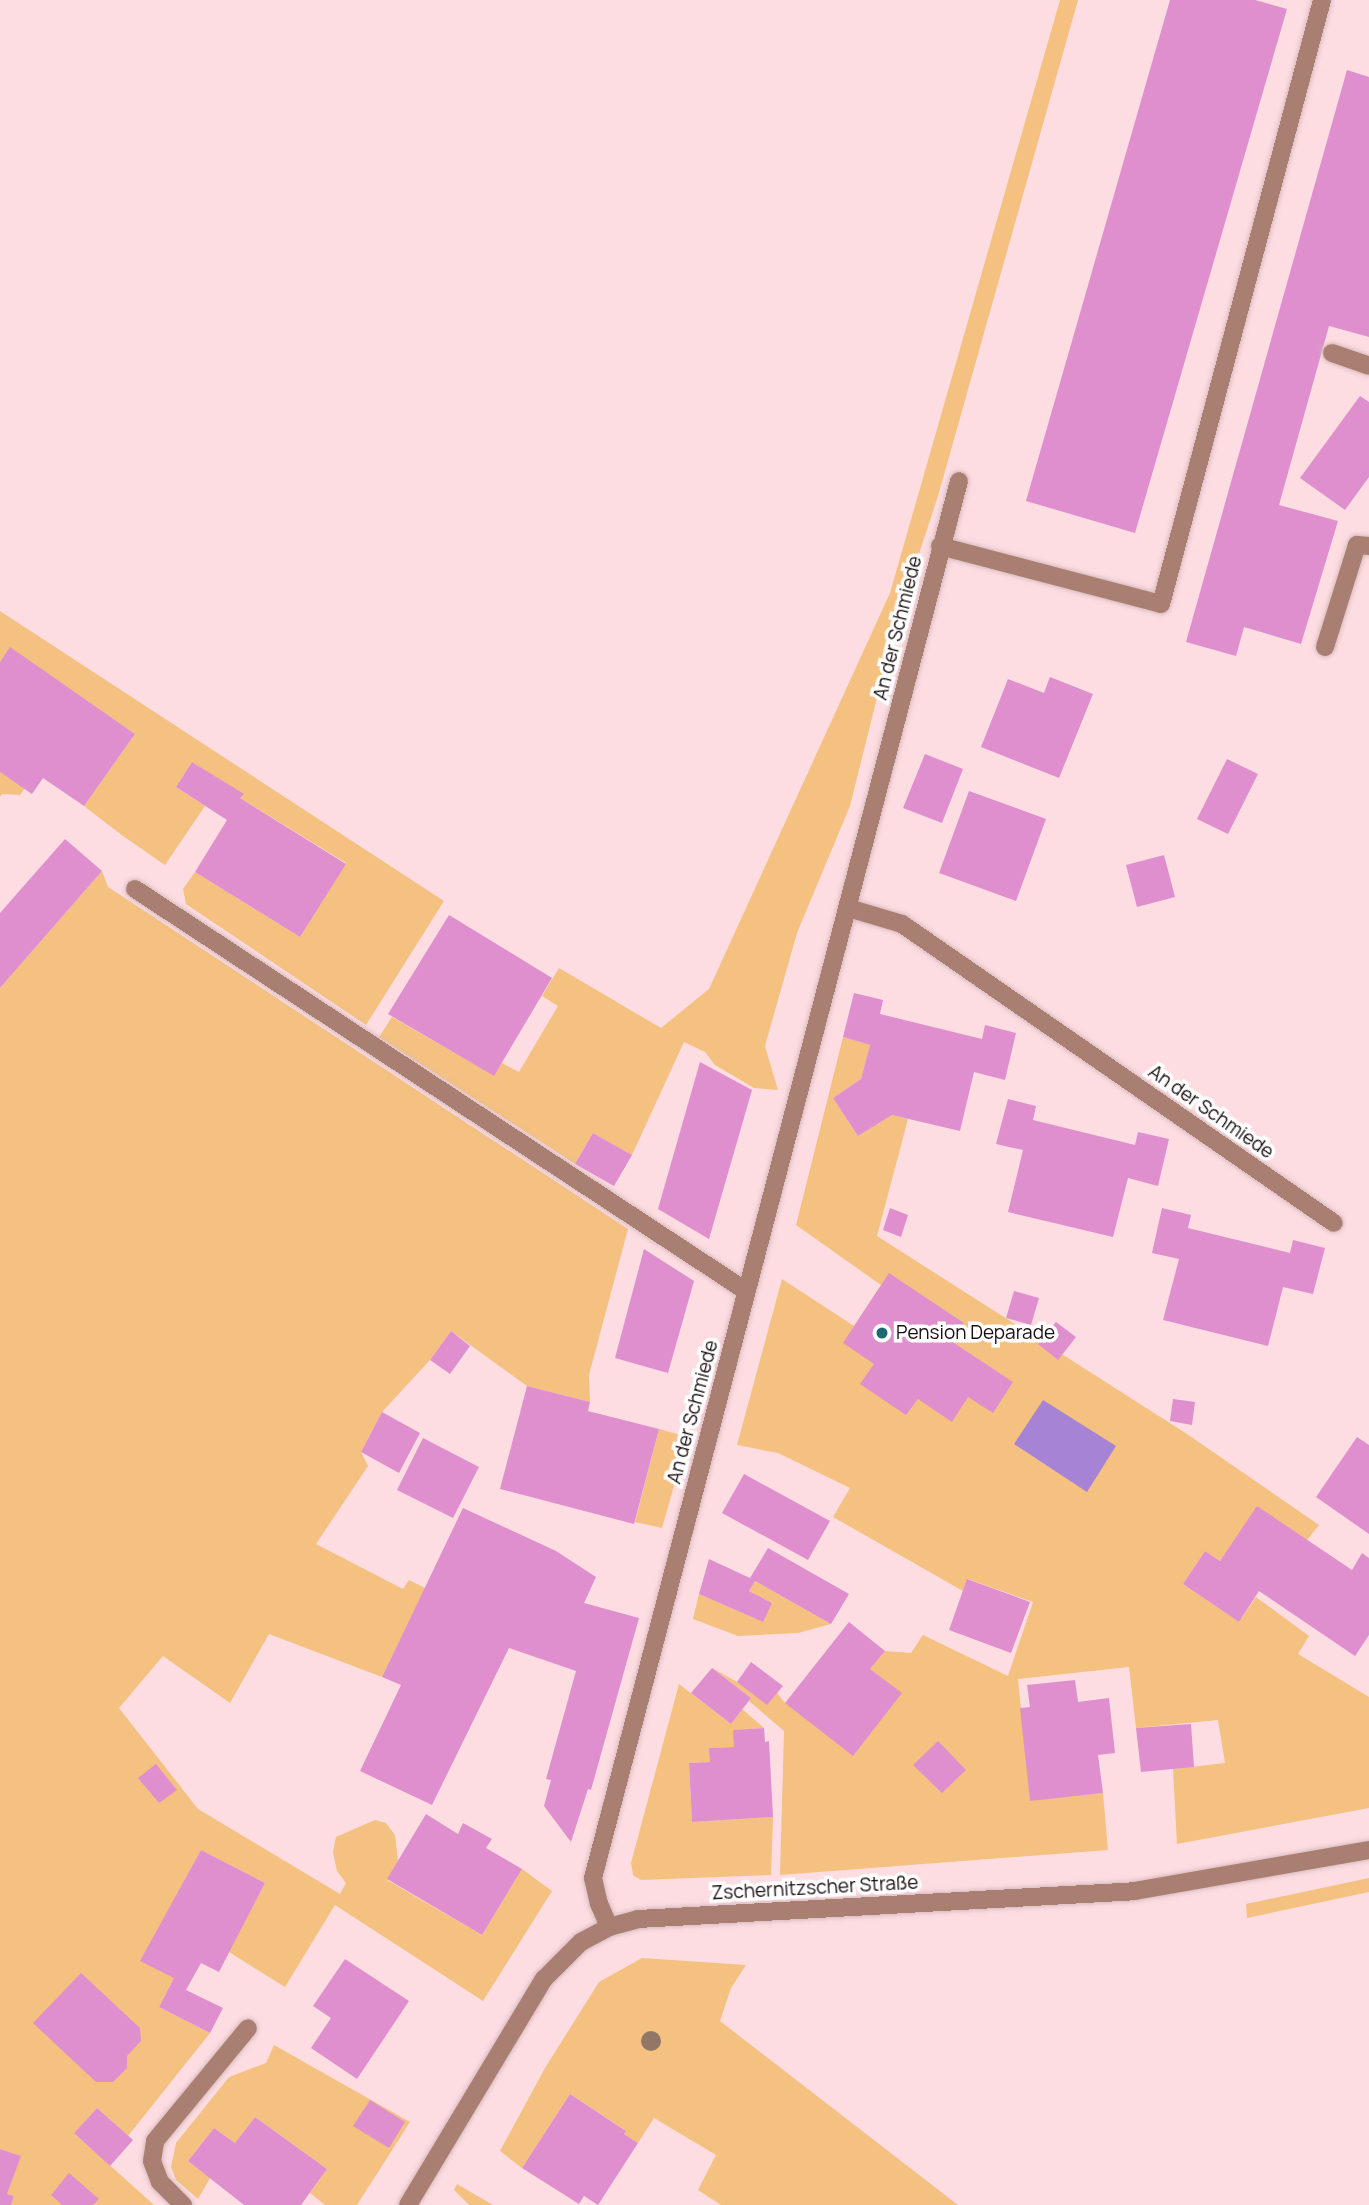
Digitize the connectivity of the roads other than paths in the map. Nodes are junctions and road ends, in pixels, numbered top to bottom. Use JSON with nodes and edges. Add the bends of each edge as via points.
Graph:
{"nodes":[{"id":1,"x":1322,"y":0,"type":"edge"},
{"id":2,"x":1332,"y":353,"type":"dead end"},
{"id":3,"x":1369,"y":366,"type":"edge"},
{"id":4,"x":959,"y":481,"type":"dead end"},
{"id":5,"x":940,"y":546,"type":"junction"},
{"id":6,"x":1369,"y":546,"type":"edge"},
{"id":7,"x":1325,"y":647,"type":"dead end"},
{"id":8,"x":135,"y":889,"type":"dead end"},
{"id":9,"x":848,"y":908,"type":"junction"},
{"id":10,"x":1334,"y":1223,"type":"dead end"},
{"id":11,"x":746,"y":1291,"type":"junction"},
{"id":12,"x":1369,"y":1850,"type":"edge"},
{"id":13,"x":609,"y":1927,"type":"junction"},
{"id":14,"x":248,"y":2028,"type":"dead end"},
{"id":15,"x":183,"y":2205,"type":"edge"},
{"id":16,"x":408,"y":2205,"type":"edge"}],
"edges":[{"from":1,"to":5,"type":"street","via":[[1161,604]]},
{"from":2,"to":3,"type":"street"},
{"from":4,"to":5,"type":"street","name":"An der Schmiede"},
{"from":5,"to":9,"type":"street","name":"An der Schmiede"},
{"from":6,"to":7,"type":"street","via":[[1357,545]]},
{"from":8,"to":11,"type":"street"},
{"from":9,"to":10,"type":"street","name":"An der Schmiede","via":[[902,924]]},
{"from":9,"to":11,"type":"street","name":"An der Schmiede"},
{"from":11,"to":13,"type":"street","name":"An der Schmiede","via":[[593,1878]]},
{"from":12,"to":13,"type":"street","name":"Zschernitzscher Straße","via":[[1134,1891],[638,1919]]},
{"from":13,"to":16,"type":"street","name":"Zschernitzscher Straße","via":[[581,1942],[544,1979]]},
{"from":14,"to":15,"type":"street","via":[[155,2141],[152,2161],[160,2182]]}]}
